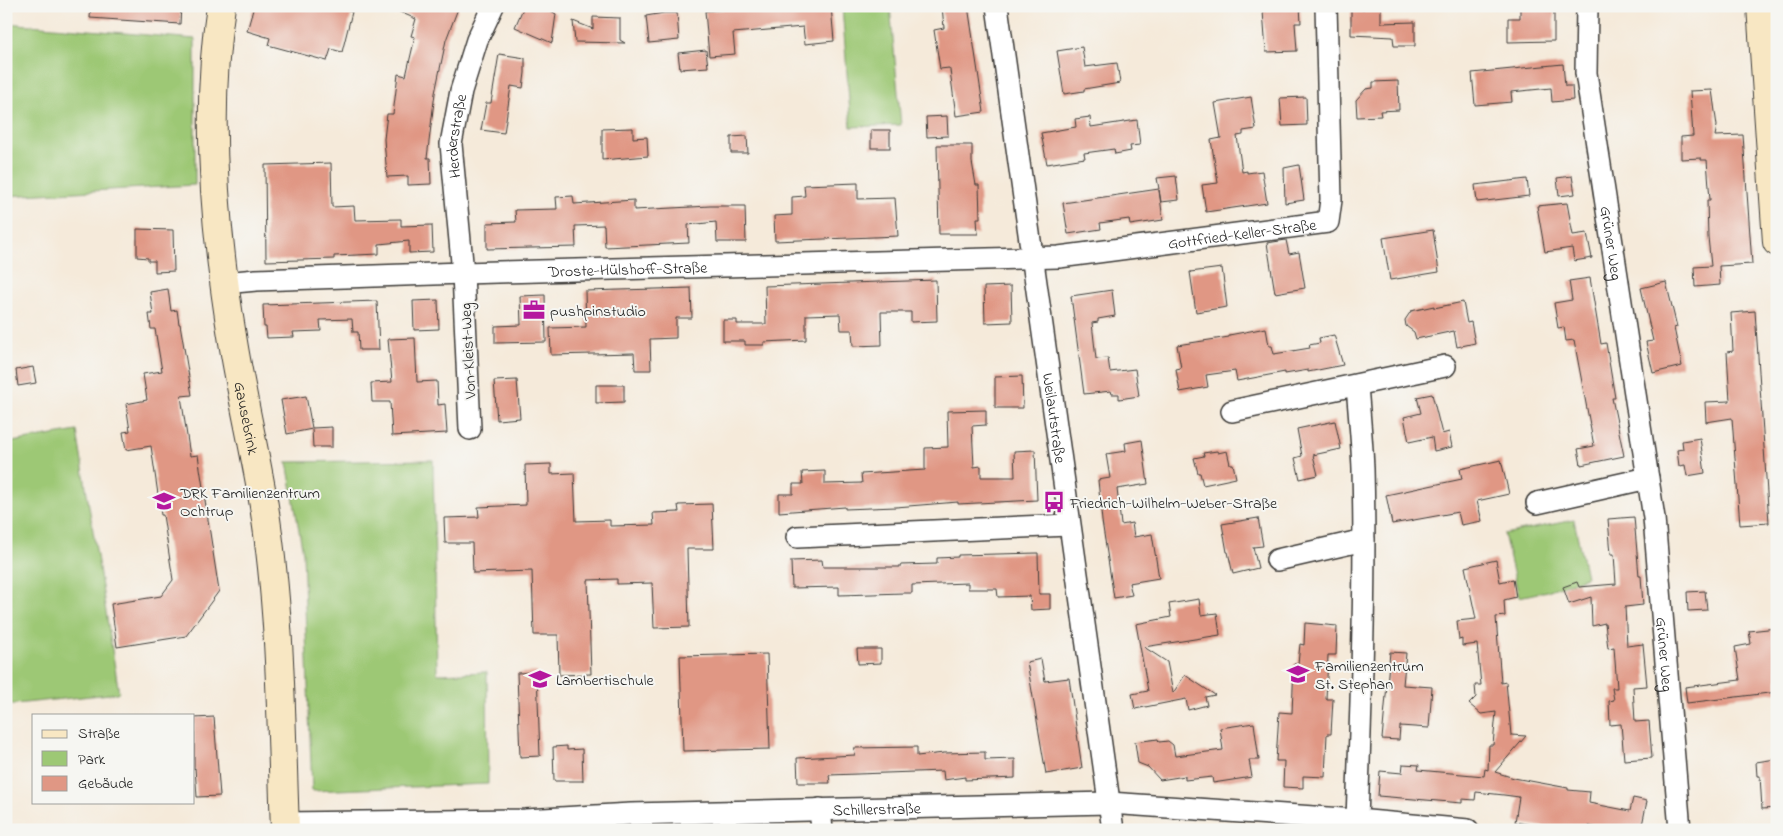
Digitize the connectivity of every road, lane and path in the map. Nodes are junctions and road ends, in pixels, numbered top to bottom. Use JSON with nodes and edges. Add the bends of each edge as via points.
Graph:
{"nodes":[{"id":1,"x":221,"y":6,"type":"edge"},
{"id":2,"x":493,"y":6,"type":"edge"},
{"id":3,"x":997,"y":6,"type":"edge"},
{"id":4,"x":1326,"y":6,"type":"edge"},
{"id":5,"x":1587,"y":6,"type":"edge"},
{"id":6,"x":1761,"y":6,"type":"edge"},
{"id":7,"x":1777,"y":242,"type":"edge"},
{"id":8,"x":1032,"y":258,"type":"junction"},
{"id":9,"x":463,"y":273,"type":"junction"},
{"id":10,"x":224,"y":284,"type":"junction"},
{"id":11,"x":1445,"y":366,"type":"dead end"},
{"id":12,"x":1357,"y":385,"type":"junction"},
{"id":13,"x":1232,"y":411,"type":"dead end"},
{"id":14,"x":470,"y":429,"type":"dead end"},
{"id":15,"x":1648,"y":478,"type":"junction"},
{"id":16,"x":1537,"y":503,"type":"dead end"},
{"id":17,"x":1069,"y":525,"type":"junction"},
{"id":18,"x":797,"y":537,"type":"dead end"},
{"id":19,"x":1364,"y":540,"type":"junction"},
{"id":20,"x":1277,"y":560,"type":"dead end"},
{"id":21,"x":1110,"y":803,"type":"junction"},
{"id":22,"x":821,"y":819,"type":"edge"},
{"id":23,"x":1358,"y":820,"type":"junction"},
{"id":24,"x":526,"y":825,"type":"edge"},
{"id":25,"x":285,"y":826,"type":"edge"},
{"id":26,"x":1113,"y":830,"type":"edge"},
{"id":27,"x":1468,"y":830,"type":"edge"},
{"id":28,"x":1680,"y":830,"type":"edge"}],
"edges":[{"from":1,"to":10,"type":"main road","name":"Gausebrink","via":[[214,135]]},
{"from":2,"to":9,"type":"street","name":"Herderstraße","via":[[477,40],[461,91],[451,144]]},
{"from":3,"to":8,"type":"street","name":"Weilautstraße"},
{"from":4,"to":8,"type":"street","name":"Gottfried-Keller-Straße","via":[[1331,200],[1328,222],[1059,258]]},
{"from":5,"to":15,"type":"street","name":"Grüner Weg","via":[[1586,73]]},
{"from":6,"to":7,"type":"main road"},
{"from":8,"to":9,"type":"street","name":"Droste-Hülshoff-Straße"},
{"from":8,"to":17,"type":"street","name":"Weilautstraße"},
{"from":9,"to":10,"type":"street","name":"Droste-Hülshoff-Straße","via":[[256,280]]},
{"from":9,"to":14,"type":"street","name":"Von-Kleist-Weg"},
{"from":10,"to":25,"type":"main road","name":"Gausebrink","via":[[273,569]]},
{"from":11,"to":12,"type":"street"},
{"from":12,"to":13,"type":"street"},
{"from":12,"to":19,"type":"street"},
{"from":15,"to":16,"type":"street"},
{"from":15,"to":28,"type":"street","name":"Grüner Weg"},
{"from":17,"to":18,"type":"street"},
{"from":17,"to":21,"type":"street","name":"Weilautstraße"},
{"from":19,"to":20,"type":"street"},
{"from":19,"to":23,"type":"street"},
{"from":21,"to":22,"type":"street","name":"Schillerstraße"},
{"from":21,"to":23,"type":"street","name":"Schillerstraße"},
{"from":21,"to":26,"type":"street","name":"Weilautstraße"},
{"from":22,"to":24,"type":"street","name":"Schillerstraße","via":[[631,814]]},
{"from":23,"to":27,"type":"street","name":"Schillerstraße"},
{"from":24,"to":25,"type":"street","name":"Schillerstraße"}]}
